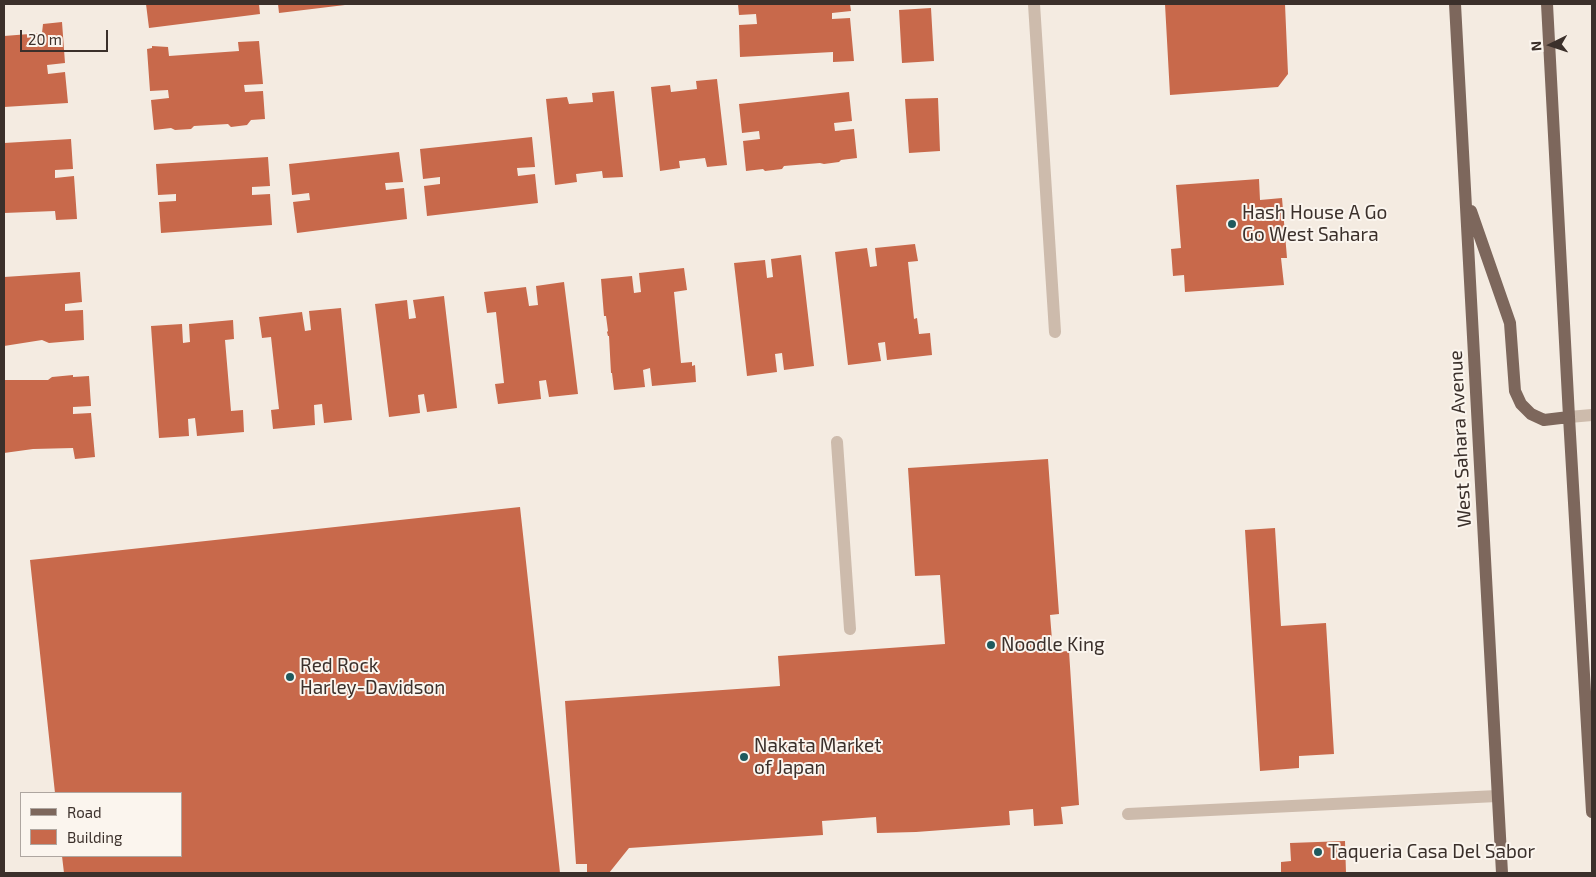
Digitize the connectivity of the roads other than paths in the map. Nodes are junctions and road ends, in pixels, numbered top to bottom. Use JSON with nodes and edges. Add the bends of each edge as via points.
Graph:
{"nodes":[{"id":1,"x":1034,"y":4,"type":"edge"},
{"id":2,"x":1455,"y":4,"type":"edge"},
{"id":3,"x":1547,"y":4,"type":"edge"},
{"id":4,"x":1466,"y":197,"type":"junction"},
{"id":5,"x":1055,"y":332,"type":"dead end"},
{"id":6,"x":1592,"y":415,"type":"edge"},
{"id":7,"x":1569,"y":417,"type":"junction"},
{"id":8,"x":837,"y":442,"type":"dead end"},
{"id":9,"x":850,"y":628,"type":"dead end"},
{"id":10,"x":1497,"y":796,"type":"junction"},
{"id":11,"x":1592,"y":812,"type":"edge"},
{"id":12,"x":1128,"y":814,"type":"dead end"},
{"id":13,"x":1502,"y":873,"type":"edge"}],
"edges":[{"from":1,"to":5,"type":"lane"},
{"from":2,"to":4,"type":"main road","name":"West Sahara Avenue"},
{"from":3,"to":7,"type":"main road"},
{"from":4,"to":7,"type":"main road","via":[[1510,323],[1515,391],[1521,404],[1544,420]]},
{"from":4,"to":10,"type":"main road","name":"West Sahara Avenue"},
{"from":6,"to":7,"type":"lane"},
{"from":7,"to":11,"type":"main road"},
{"from":8,"to":9,"type":"lane"},
{"from":10,"to":12,"type":"lane"},
{"from":10,"to":13,"type":"main road","name":"West Sahara Avenue"}]}
